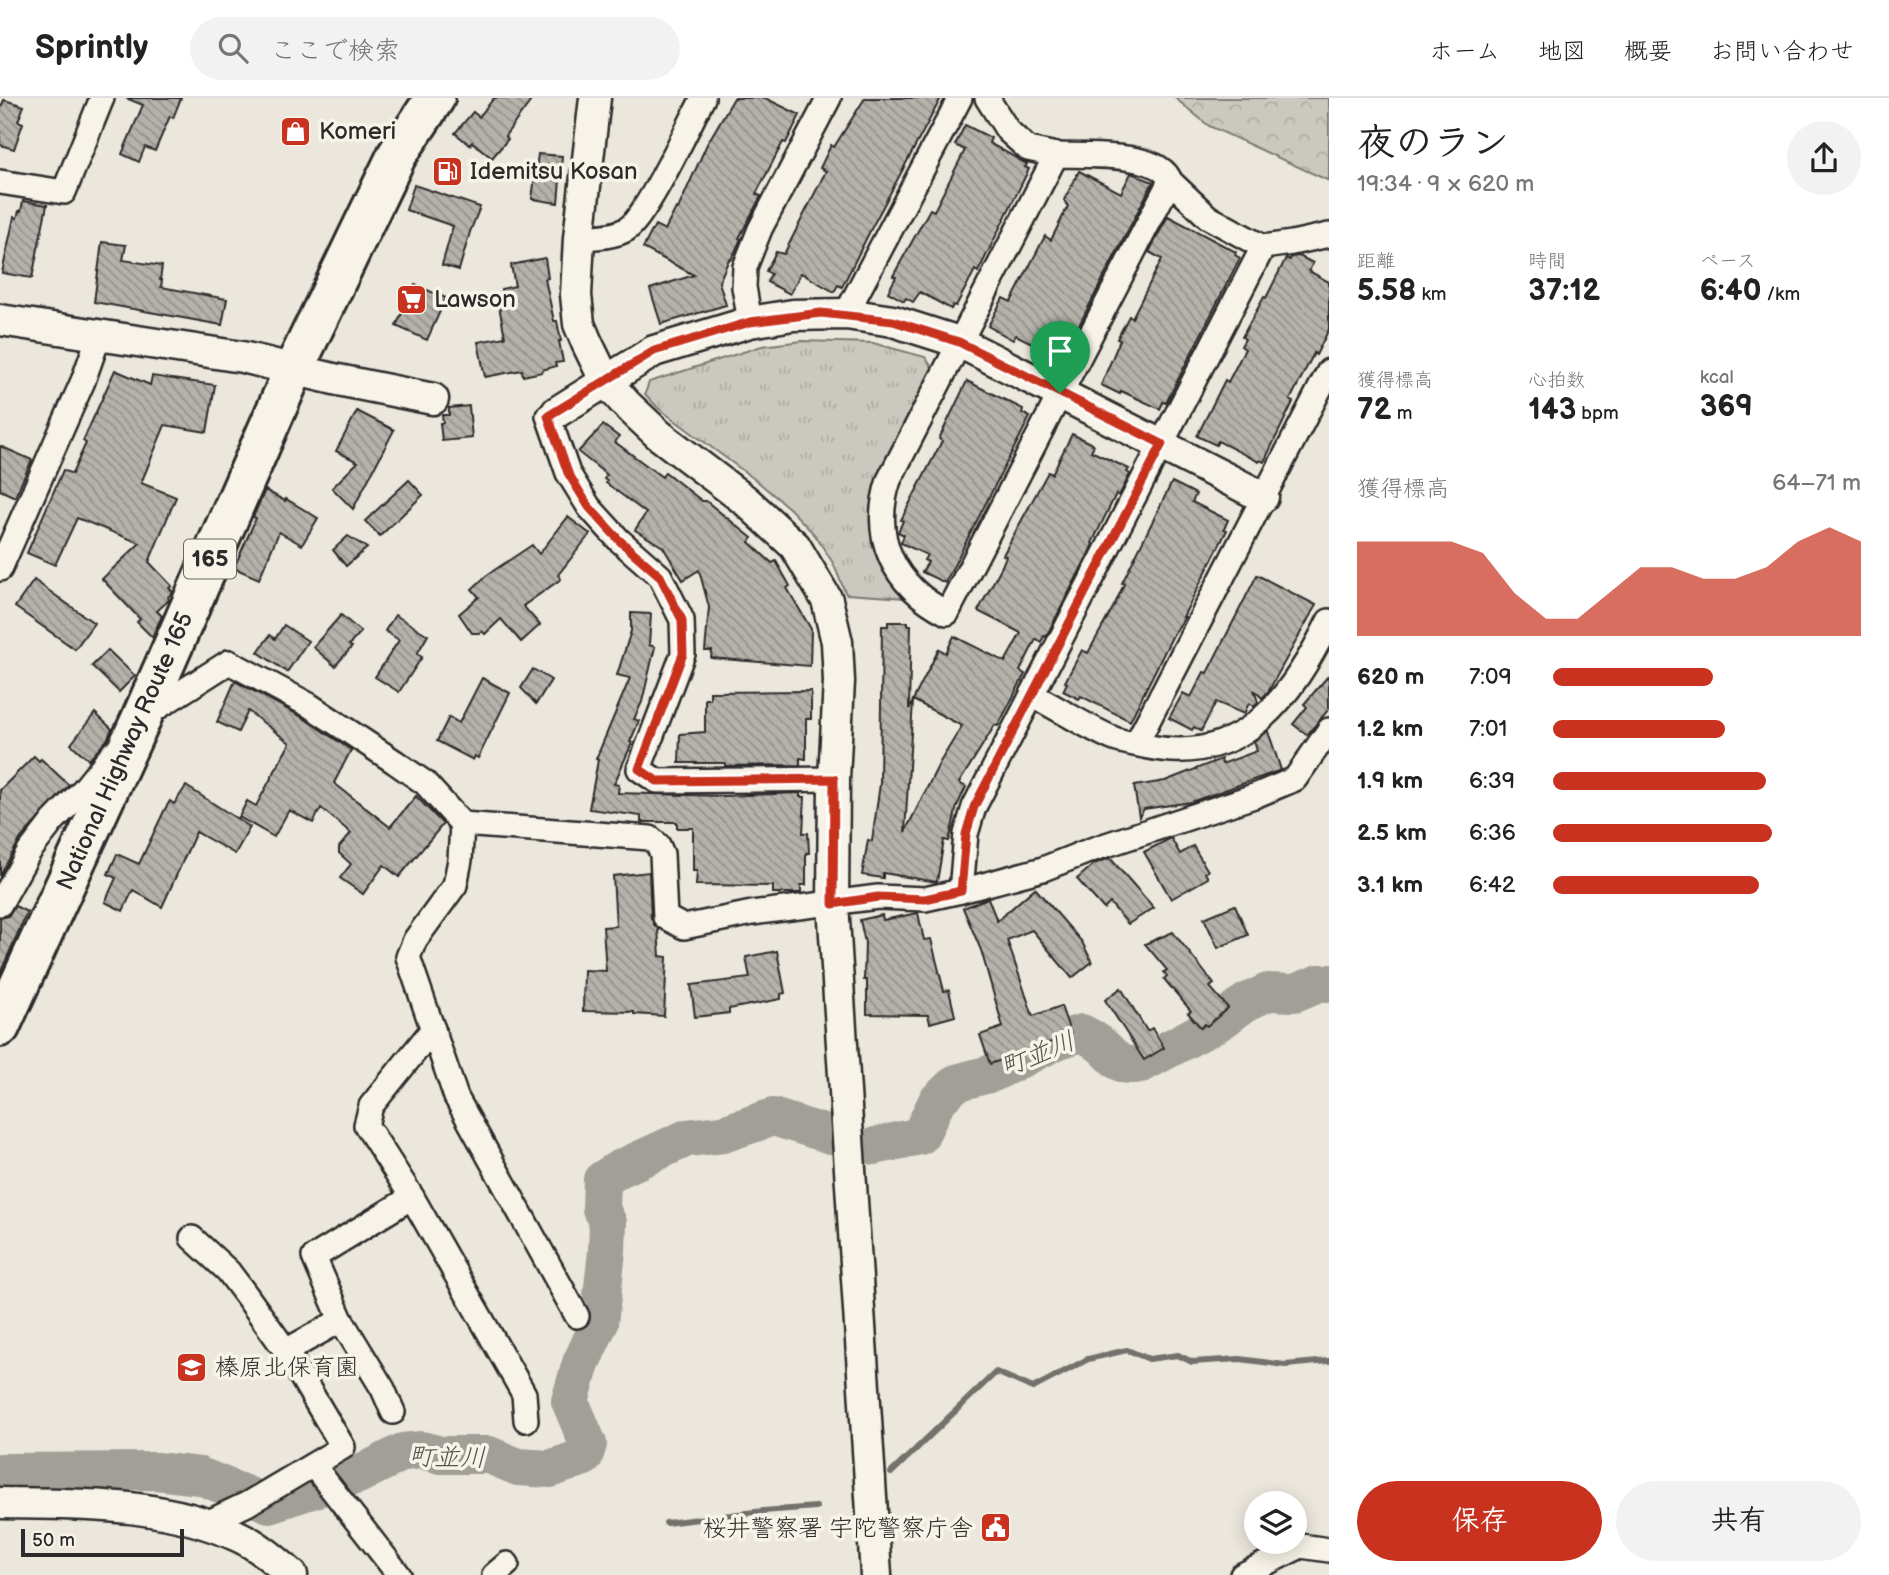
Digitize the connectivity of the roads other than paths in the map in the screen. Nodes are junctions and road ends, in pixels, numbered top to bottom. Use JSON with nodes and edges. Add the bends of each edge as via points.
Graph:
{"nodes":[{"id":1,"x":102,"y":98,"type":"edge"},
{"id":2,"x":435,"y":98,"type":"edge"},
{"id":3,"x":595,"y":98,"type":"edge"},
{"id":4,"x":702,"y":98,"type":"edge"},
{"id":5,"x":829,"y":98,"type":"edge"},
{"id":6,"x":960,"y":98,"type":"edge"},
{"id":7,"x":987,"y":98,"type":"edge"},
{"id":8,"x":1056,"y":155,"type":"junction"},
{"id":9,"x":1170,"y":181,"type":"junction"},
{"id":10,"x":0,"y":182,"type":"edge"},
{"id":11,"x":1329,"y":235,"type":"edge"},
{"id":12,"x":579,"y":238,"type":"junction"},
{"id":13,"x":1263,"y":247,"type":"junction"},
{"id":14,"x":846,"y":314,"type":"junction"},
{"id":15,"x":0,"y":320,"type":"edge"},
{"id":16,"x":750,"y":322,"type":"junction"},
{"id":17,"x":99,"y":336,"type":"junction"},
{"id":18,"x":959,"y":342,"type":"junction"},
{"id":19,"x":294,"y":369,"type":"junction"},
{"id":20,"x":1329,"y":371,"type":"edge"},
{"id":21,"x":605,"y":380,"type":"junction"},
{"id":22,"x":1060,"y":393,"type":"junction"},
{"id":23,"x":433,"y":399,"type":"dead end"},
{"id":24,"x":557,"y":412,"type":"joint"},
{"id":25,"x":1162,"y":444,"type":"junction"},
{"id":26,"x":1263,"y":497,"type":"junction"},
{"id":27,"x":0,"y":569,"type":"edge"},
{"id":28,"x":1329,"y":621,"type":"edge"},
{"id":29,"x":1320,"y":652,"type":"edge"},
{"id":30,"x":1032,"y":695,"type":"junction"},
{"id":31,"x":141,"y":719,"type":"junction"},
{"id":32,"x":1329,"y":730,"type":"edge"},
{"id":33,"x":1136,"y":744,"type":"junction"},
{"id":34,"x":834,"y":779,"type":"junction"},
{"id":35,"x":462,"y":824,"type":"junction"},
{"id":36,"x":961,"y":891,"type":"junction"},
{"id":37,"x":0,"y":904,"type":"edge"},
{"id":38,"x":833,"y":904,"type":"junction"},
{"id":39,"x":0,"y":1027,"type":"edge"},
{"id":40,"x":433,"y":1029,"type":"junction"},
{"id":41,"x":412,"y":1197,"type":"junction"},
{"id":42,"x":192,"y":1238,"type":"dead end"},
{"id":43,"x":578,"y":1316,"type":"dead end"},
{"id":44,"x":341,"y":1320,"type":"junction"},
{"id":45,"x":286,"y":1351,"type":"junction"},
{"id":46,"x":393,"y":1412,"type":"dead end"},
{"id":47,"x":526,"y":1420,"type":"dead end"},
{"id":48,"x":313,"y":1465,"type":"junction"},
{"id":49,"x":0,"y":1503,"type":"edge"},
{"id":50,"x":207,"y":1523,"type":"junction"},
{"id":51,"x":1329,"y":1550,"type":"edge"},
{"id":52,"x":292,"y":1575,"type":"edge"},
{"id":53,"x":399,"y":1575,"type":"edge"},
{"id":54,"x":876,"y":1575,"type":"edge"},
{"id":55,"x":1242,"y":1575,"type":"edge"}],
"edges":[{"from":1,"to":10,"type":"street","via":[[64,192]]},
{"from":2,"to":19,"type":"highway","name":"National Highway Route 165","number":"165","via":[[397,155]]},
{"from":3,"to":12,"type":"street"},
{"from":4,"to":12,"type":"street","via":[[647,204],[628,229]]},
{"from":5,"to":16,"type":"street","via":[[745,267]]},
{"from":6,"to":14,"type":"street"},
{"from":7,"to":8,"type":"street","via":[[1007,131],[1028,149]]},
{"from":8,"to":9,"type":"street","via":[[1135,159],[1159,166]]},
{"from":8,"to":18,"type":"street"},
{"from":9,"to":13,"type":"street","via":[[1208,217]]},
{"from":9,"to":22,"type":"street"},
{"from":11,"to":13,"type":"street"},
{"from":12,"to":21,"type":"street","via":[[579,324]]},
{"from":13,"to":25,"type":"street"},
{"from":14,"to":16,"type":"street"},
{"from":14,"to":18,"type":"street","via":[[893,321]]},
{"from":15,"to":17,"type":"street"},
{"from":16,"to":21,"type":"street","via":[[654,351]]},
{"from":17,"to":19,"type":"street"},
{"from":17,"to":27,"type":"street"},
{"from":18,"to":22,"type":"street"},
{"from":18,"to":22,"type":"street","via":[[883,498],[884,542],[891,560],[910,587],[947,613]]},
{"from":19,"to":23,"type":"street"},
{"from":19,"to":31,"type":"highway","name":"National Highway Route 165","number":"165"},
{"from":20,"to":26,"type":"street"},
{"from":21,"to":24,"type":"street"},
{"from":21,"to":34,"type":"street","via":[[659,435],[746,501],[795,546],[815,577],[827,600],[836,642],[839,681]]},
{"from":22,"to":25,"type":"street"},
{"from":24,"to":34,"type":"street","via":[[548,416],[568,473],[589,507],[660,576],[682,620],[683,654],[639,769],[657,781]]},
{"from":25,"to":26,"type":"street"},
{"from":25,"to":30,"type":"street"},
{"from":26,"to":33,"type":"street"},
{"from":28,"to":29,"type":"street"},
{"from":29,"to":33,"type":"street","via":[[1282,700],[1238,736],[1202,748],[1167,750]]},
{"from":30,"to":33,"type":"street","via":[[1115,740]]},
{"from":30,"to":36,"type":"street","via":[[974,807],[966,834]]},
{"from":31,"to":35,"type":"street","via":[[229,662],[309,705],[405,769],[425,783]]},
{"from":31,"to":37,"type":"street","via":[[29,852]]},
{"from":31,"to":39,"type":"highway","name":"National Highway Route 165","number":"165"},
{"from":32,"to":36,"type":"street","via":[[1295,779],[1043,869]]},
{"from":34,"to":38,"type":"street"},
{"from":35,"to":38,"type":"street","via":[[650,838],[662,854],[665,917],[684,927]]},
{"from":35,"to":40,"type":"street","via":[[454,885],[408,957]]},
{"from":36,"to":38,"type":"street","via":[[925,899],[878,897]]},
{"from":38,"to":54,"type":"street"},
{"from":40,"to":41,"type":"street","via":[[371,1106],[366,1125]]},
{"from":40,"to":43,"type":"street","via":[[456,1097]]},
{"from":41,"to":44,"type":"street","via":[[314,1257]]},
{"from":41,"to":47,"type":"street","via":[[524,1394]]},
{"from":42,"to":45,"type":"street","via":[[228,1271]]},
{"from":44,"to":45,"type":"street"},
{"from":44,"to":46,"type":"street"},
{"from":45,"to":48,"type":"street","via":[[343,1447]]},
{"from":48,"to":50,"type":"street"},
{"from":48,"to":53,"type":"street"},
{"from":49,"to":50,"type":"street","via":[[162,1511]]},
{"from":50,"to":52,"type":"street","via":[[256,1546]]},
{"from":51,"to":55,"type":"street","via":[[1301,1546]]}]}
